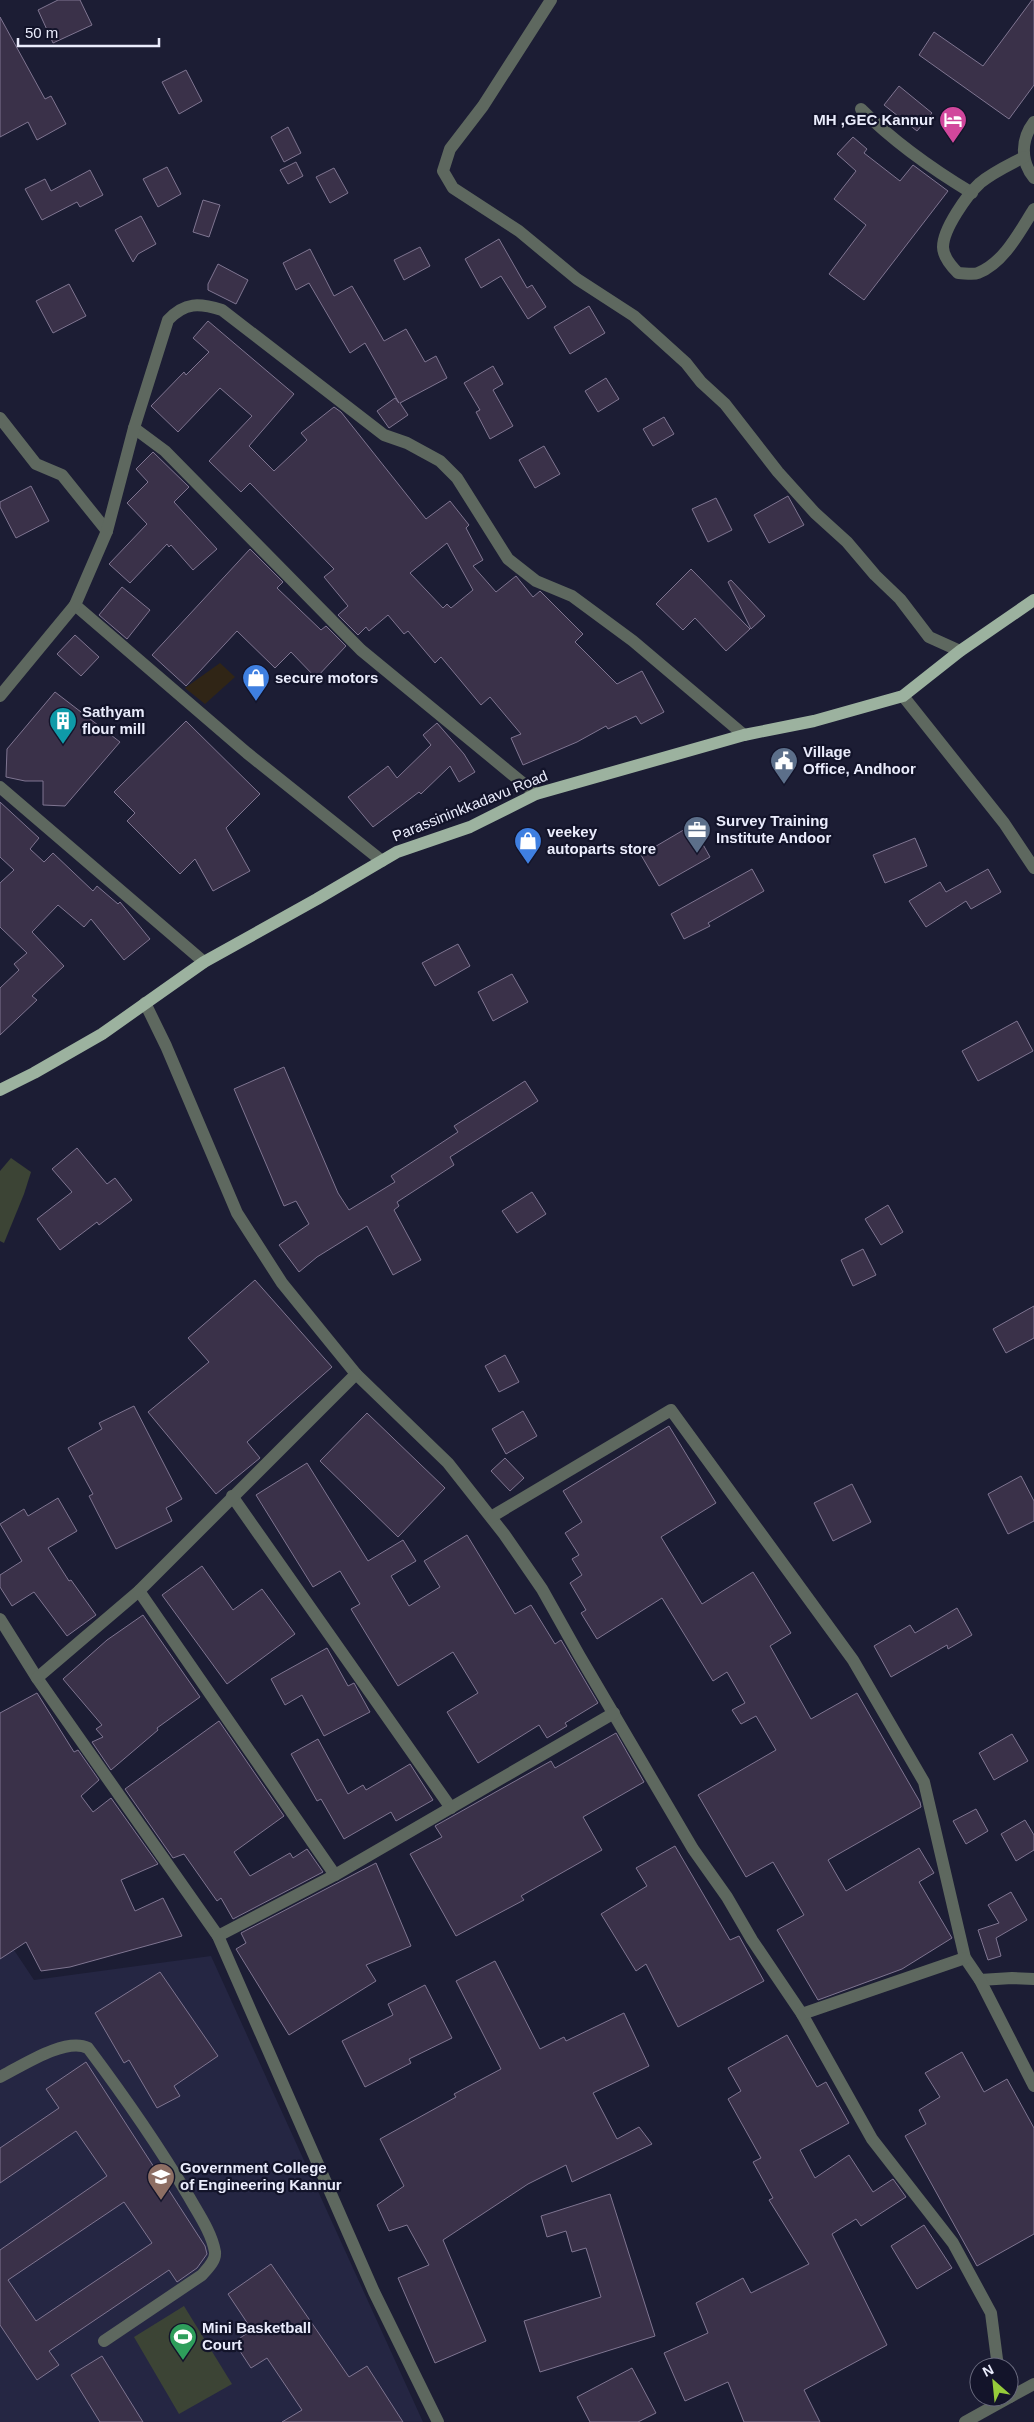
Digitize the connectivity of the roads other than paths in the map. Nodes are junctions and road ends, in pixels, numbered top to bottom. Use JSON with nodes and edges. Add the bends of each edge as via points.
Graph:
{"nodes":[{"id":1,"x":551,"y":0,"type":"edge"},
{"id":2,"x":861,"y":109,"type":"dead end"},
{"id":3,"x":1034,"y":122,"type":"edge"},
{"id":4,"x":1024,"y":158,"type":"junction"},
{"id":5,"x":1034,"y":178,"type":"edge"},
{"id":6,"x":972,"y":194,"type":"junction"},
{"id":7,"x":1034,"y":209,"type":"edge"},
{"id":8,"x":0,"y":418,"type":"edge"},
{"id":9,"x":134,"y":428,"type":"junction"},
{"id":10,"x":107,"y":531,"type":"junction"},
{"id":11,"x":1034,"y":600,"type":"edge"},
{"id":12,"x":75,"y":606,"type":"junction"},
{"id":13,"x":960,"y":651,"type":"junction"},
{"id":14,"x":0,"y":696,"type":"edge"},
{"id":15,"x":903,"y":696,"type":"junction"},
{"id":16,"x":744,"y":735,"type":"junction"},
{"id":17,"x":0,"y":787,"type":"edge"},
{"id":18,"x":536,"y":794,"type":"junction"},
{"id":19,"x":382,"y":861,"type":"junction"},
{"id":20,"x":1034,"y":868,"type":"edge"},
{"id":21,"x":204,"y":962,"type":"junction"},
{"id":22,"x":145,"y":1003,"type":"junction"},
{"id":23,"x":0,"y":1090,"type":"edge"},
{"id":24,"x":356,"y":1374,"type":"junction"},
{"id":25,"x":232,"y":1496,"type":"junction"},
{"id":26,"x":491,"y":1517,"type":"junction"},
{"id":27,"x":139,"y":1591,"type":"junction"},
{"id":28,"x":0,"y":1619,"type":"edge"},
{"id":29,"x":37,"y":1678,"type":"junction"},
{"id":30,"x":614,"y":1713,"type":"junction"},
{"id":31,"x":451,"y":1808,"type":"junction"},
{"id":32,"x":335,"y":1875,"type":"junction"},
{"id":33,"x":218,"y":1936,"type":"junction"},
{"id":34,"x":965,"y":1958,"type":"junction"},
{"id":35,"x":1034,"y":1979,"type":"edge"},
{"id":36,"x":980,"y":1980,"type":"junction"},
{"id":37,"x":802,"y":2014,"type":"junction"},
{"id":38,"x":0,"y":2076,"type":"edge"},
{"id":39,"x":1034,"y":2086,"type":"edge"},
{"id":40,"x":104,"y":2341,"type":"dead end"},
{"id":41,"x":997,"y":2357,"type":"edge"},
{"id":42,"x":1034,"y":2384,"type":"edge"},
{"id":43,"x":1019,"y":2391,"type":"edge"},
{"id":44,"x":990,"y":2407,"type":"edge"},
{"id":45,"x":438,"y":2422,"type":"edge"},
{"id":46,"x":965,"y":2422,"type":"edge"}],
"edges":[{"from":1,"to":13,"type":"street","via":[[450,149],[443,171],[453,188],[519,231],[577,279],[634,316],[686,363],[725,404],[815,513],[900,599],[929,637]]},
{"from":2,"to":6,"type":"street","via":[[886,133]]},
{"from":3,"to":4,"type":"street","via":[[1024,139]]},
{"from":4,"to":5,"type":"street"},
{"from":4,"to":6,"type":"street","via":[[987,178]]},
{"from":6,"to":7,"type":"street","via":[[952,220],[943,246],[949,264],[958,273],[977,274],[993,263],[1011,245]]},
{"from":8,"to":10,"type":"street","via":[[36,464],[62,475]]},
{"from":9,"to":10,"type":"street"},
{"from":9,"to":16,"type":"street","via":[[168,320],[178,309],[192,305],[222,310],[384,436],[407,443],[440,461],[457,478],[508,559],[536,581],[572,596],[633,641]]},
{"from":9,"to":18,"type":"street","via":[[165,452],[361,650]]},
{"from":10,"to":12,"type":"street"},
{"from":11,"to":13,"type":"main road","name":"Parassininkkadavu Road"},
{"from":12,"to":14,"type":"street"},
{"from":12,"to":19,"type":"street","via":[[247,753]]},
{"from":13,"to":15,"type":"main road","name":"Parassininkkadavu Road"},
{"from":15,"to":16,"type":"main road","name":"Parassininkkadavu Road","via":[[814,721]]},
{"from":15,"to":20,"type":"street","via":[[1004,823]]},
{"from":16,"to":18,"type":"main road","name":"Parassininkkadavu Road"},
{"from":17,"to":21,"type":"street"},
{"from":18,"to":19,"type":"main road","name":"Parassininkkadavu Road","via":[[470,827],[397,852]]},
{"from":19,"to":21,"type":"main road","name":"Parassininkkadavu Road"},
{"from":21,"to":22,"type":"main road","name":"Parassininkkadavu Road"},
{"from":22,"to":23,"type":"main road","name":"Parassininkkadavu Road","via":[[93,1039]]},
{"from":22,"to":24,"type":"street","via":[[237,1213],[282,1283]]},
{"from":24,"to":25,"type":"street"},
{"from":24,"to":26,"type":"street","via":[[448,1463]]},
{"from":25,"to":27,"type":"street"},
{"from":25,"to":31,"type":"street"},
{"from":26,"to":30,"type":"street","via":[[542,1589]]},
{"from":26,"to":34,"type":"street","via":[[671,1410],[853,1660],[924,1782]]},
{"from":27,"to":29,"type":"street"},
{"from":27,"to":32,"type":"street"},
{"from":28,"to":29,"type":"street"},
{"from":29,"to":33,"type":"street"},
{"from":30,"to":31,"type":"street"},
{"from":30,"to":37,"type":"street","via":[[693,1849]]},
{"from":31,"to":32,"type":"street"},
{"from":32,"to":33,"type":"street"},
{"from":33,"to":45,"type":"street","via":[[374,2292]]},
{"from":34,"to":36,"type":"street"},
{"from":34,"to":37,"type":"street"},
{"from":35,"to":36,"type":"street"},
{"from":36,"to":39,"type":"street"},
{"from":37,"to":41,"type":"street","via":[[872,2139],[953,2243],[991,2313]]},
{"from":38,"to":40,"type":"street","via":[[62,2047],[81,2044],[88,2048],[170,2164],[209,2235],[215,2254],[202,2275]]},
{"from":42,"to":43,"type":"street"},
{"from":44,"to":46,"type":"street"}]}
